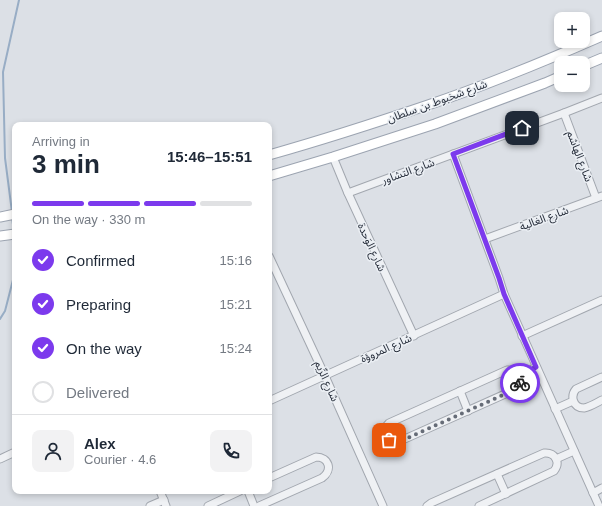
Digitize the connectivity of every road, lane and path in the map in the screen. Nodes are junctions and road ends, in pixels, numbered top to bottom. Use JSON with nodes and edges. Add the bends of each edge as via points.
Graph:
{"nodes":[{"id":1,"x":602,"y":36,"type":"edge"},
{"id":2,"x":602,"y":58,"type":"edge"},
{"id":3,"x":590,"y":63,"type":"edge"},
{"id":4,"x":554,"y":79,"type":"edge"},
{"id":5,"x":602,"y":98,"type":"edge"},
{"id":6,"x":564,"y":113,"type":"junction"},
{"id":7,"x":272,"y":154,"type":"edge"},
{"id":8,"x":453,"y":154,"type":"junction"},
{"id":9,"x":333,"y":157,"type":"junction"},
{"id":10,"x":272,"y":175,"type":"edge"},
{"id":11,"x":348,"y":193,"type":"junction"},
{"id":12,"x":599,"y":197,"type":"edge"},
{"id":13,"x":12,"y":215,"type":"edge"},
{"id":14,"x":0,"y":217,"type":"edge"},
{"id":15,"x":12,"y":234,"type":"edge"},
{"id":16,"x":0,"y":236,"type":"edge"},
{"id":17,"x":485,"y":239,"type":"junction"},
{"id":18,"x":272,"y":262,"type":"edge"},
{"id":19,"x":504,"y":294,"type":"junction"},
{"id":20,"x":602,"y":300,"type":"edge"},
{"id":21,"x":414,"y":336,"type":"junction"},
{"id":22,"x":522,"y":336,"type":"junction"},
{"id":23,"x":536,"y":367,"type":"junction"},
{"id":24,"x":325,"y":376,"type":"junction"},
{"id":25,"x":520,"y":376,"type":"junction"},
{"id":26,"x":602,"y":377,"type":"edge"},
{"id":27,"x":460,"y":391,"type":"junction"},
{"id":28,"x":272,"y":400,"type":"edge"},
{"id":29,"x":602,"y":400,"type":"edge"},
{"id":30,"x":573,"y":401,"type":"junction"},
{"id":31,"x":555,"y":409,"type":"junction"},
{"id":32,"x":468,"y":410,"type":"junction"},
{"id":33,"x":574,"y":451,"type":"junction"},
{"id":34,"x":12,"y":453,"type":"edge"},
{"id":35,"x":0,"y":459,"type":"edge"},
{"id":36,"x":556,"y":459,"type":"junction"},
{"id":37,"x":497,"y":474,"type":"junction"},
{"id":38,"x":272,"y":477,"type":"edge"},
{"id":39,"x":602,"y":488,"type":"edge"},
{"id":40,"x":593,"y":493,"type":"junction"},
{"id":41,"x":234,"y":494,"type":"edge"},
{"id":42,"x":249,"y":494,"type":"edge"},
{"id":43,"x":506,"y":494,"type":"junction"},
{"id":44,"x":165,"y":503,"type":"edge"},
{"id":45,"x":150,"y":506,"type":"edge"},
{"id":46,"x":208,"y":506,"type":"edge"},
{"id":47,"x":254,"y":506,"type":"edge"},
{"id":48,"x":259,"y":506,"type":"edge"},
{"id":49,"x":383,"y":506,"type":"edge"},
{"id":50,"x":427,"y":506,"type":"edge"},
{"id":51,"x":479,"y":506,"type":"edge"},
{"id":52,"x":599,"y":506,"type":"edge"}],
"edges":[{"from":1,"to":7,"type":"main road","name":"شارع شخبوط بن سلطان","via":[[428,105]]},
{"from":2,"to":3,"type":"main road"},
{"from":4,"to":9,"type":"main road","name":"شارع شخبوط بن سلطان","via":[[435,124]]},
{"from":5,"to":6,"type":"street","name":"شارع التشاور"},
{"from":6,"to":8,"type":"street","name":"شارع التشاور"},
{"from":6,"to":12,"type":"street","name":"شارع الهاشم"},
{"from":8,"to":11,"type":"street","name":"شارع التشاور"},
{"from":8,"to":17,"type":"street"},
{"from":9,"to":10,"type":"main road","name":"شارع شخبوط بن سلطان"},
{"from":9,"to":11,"type":"street","name":"شارع الوَحدة"},
{"from":11,"to":21,"type":"street","name":"شارع الوَحدة"},
{"from":12,"to":17,"type":"street","name":"شارع الغالية"},
{"from":13,"to":14,"type":"main road"},
{"from":15,"to":16,"type":"main road"},
{"from":17,"to":19,"type":"street"},
{"from":18,"to":24,"type":"street","name":"شارع الرِّيم"},
{"from":19,"to":21,"type":"street","name":"شارع المروؤة"},
{"from":19,"to":22,"type":"street"},
{"from":20,"to":22,"type":"street"},
{"from":21,"to":24,"type":"street","name":"شارع المروؤة"},
{"from":22,"to":23,"type":"street"},
{"from":23,"to":25,"type":"street"},
{"from":23,"to":31,"type":"street"},
{"from":24,"to":28,"type":"street","name":"شارع المروؤة"},
{"from":24,"to":49,"type":"street","name":"شارع الرِّيم"},
{"from":25,"to":27,"type":"street","via":[[513,370],[507,370]]},
{"from":25,"to":32,"type":"street","via":[[521,383],[517,388]]},
{"from":26,"to":30,"type":"street","via":[[576,389],[572,395]]},
{"from":27,"to":32,"type":"street"},
{"from":27,"to":32,"type":"street","via":[[389,423],[385,427],[386,436],[392,442],[398,442]]},
{"from":29,"to":30,"type":"street","via":[[586,408],[577,406]]},
{"from":30,"to":31,"type":"street"},
{"from":31,"to":33,"type":"street"},
{"from":33,"to":36,"type":"street"},
{"from":33,"to":40,"type":"street"},
{"from":34,"to":35,"type":"street"},
{"from":36,"to":37,"type":"street","via":[[550,453],[544,453]]},
{"from":36,"to":43,"type":"street","via":[[557,466],[554,471]]},
{"from":37,"to":43,"type":"street"},
{"from":37,"to":50,"type":"street"},
{"from":38,"to":48,"type":"street","via":[[316,457],[324,459],[328,464],[328,470],[322,478]]},
{"from":39,"to":40,"type":"street"},
{"from":40,"to":52,"type":"street"},
{"from":41,"to":46,"type":"street"},
{"from":42,"to":47,"type":"street"},
{"from":43,"to":51,"type":"street"},
{"from":44,"to":45,"type":"street"}]}
